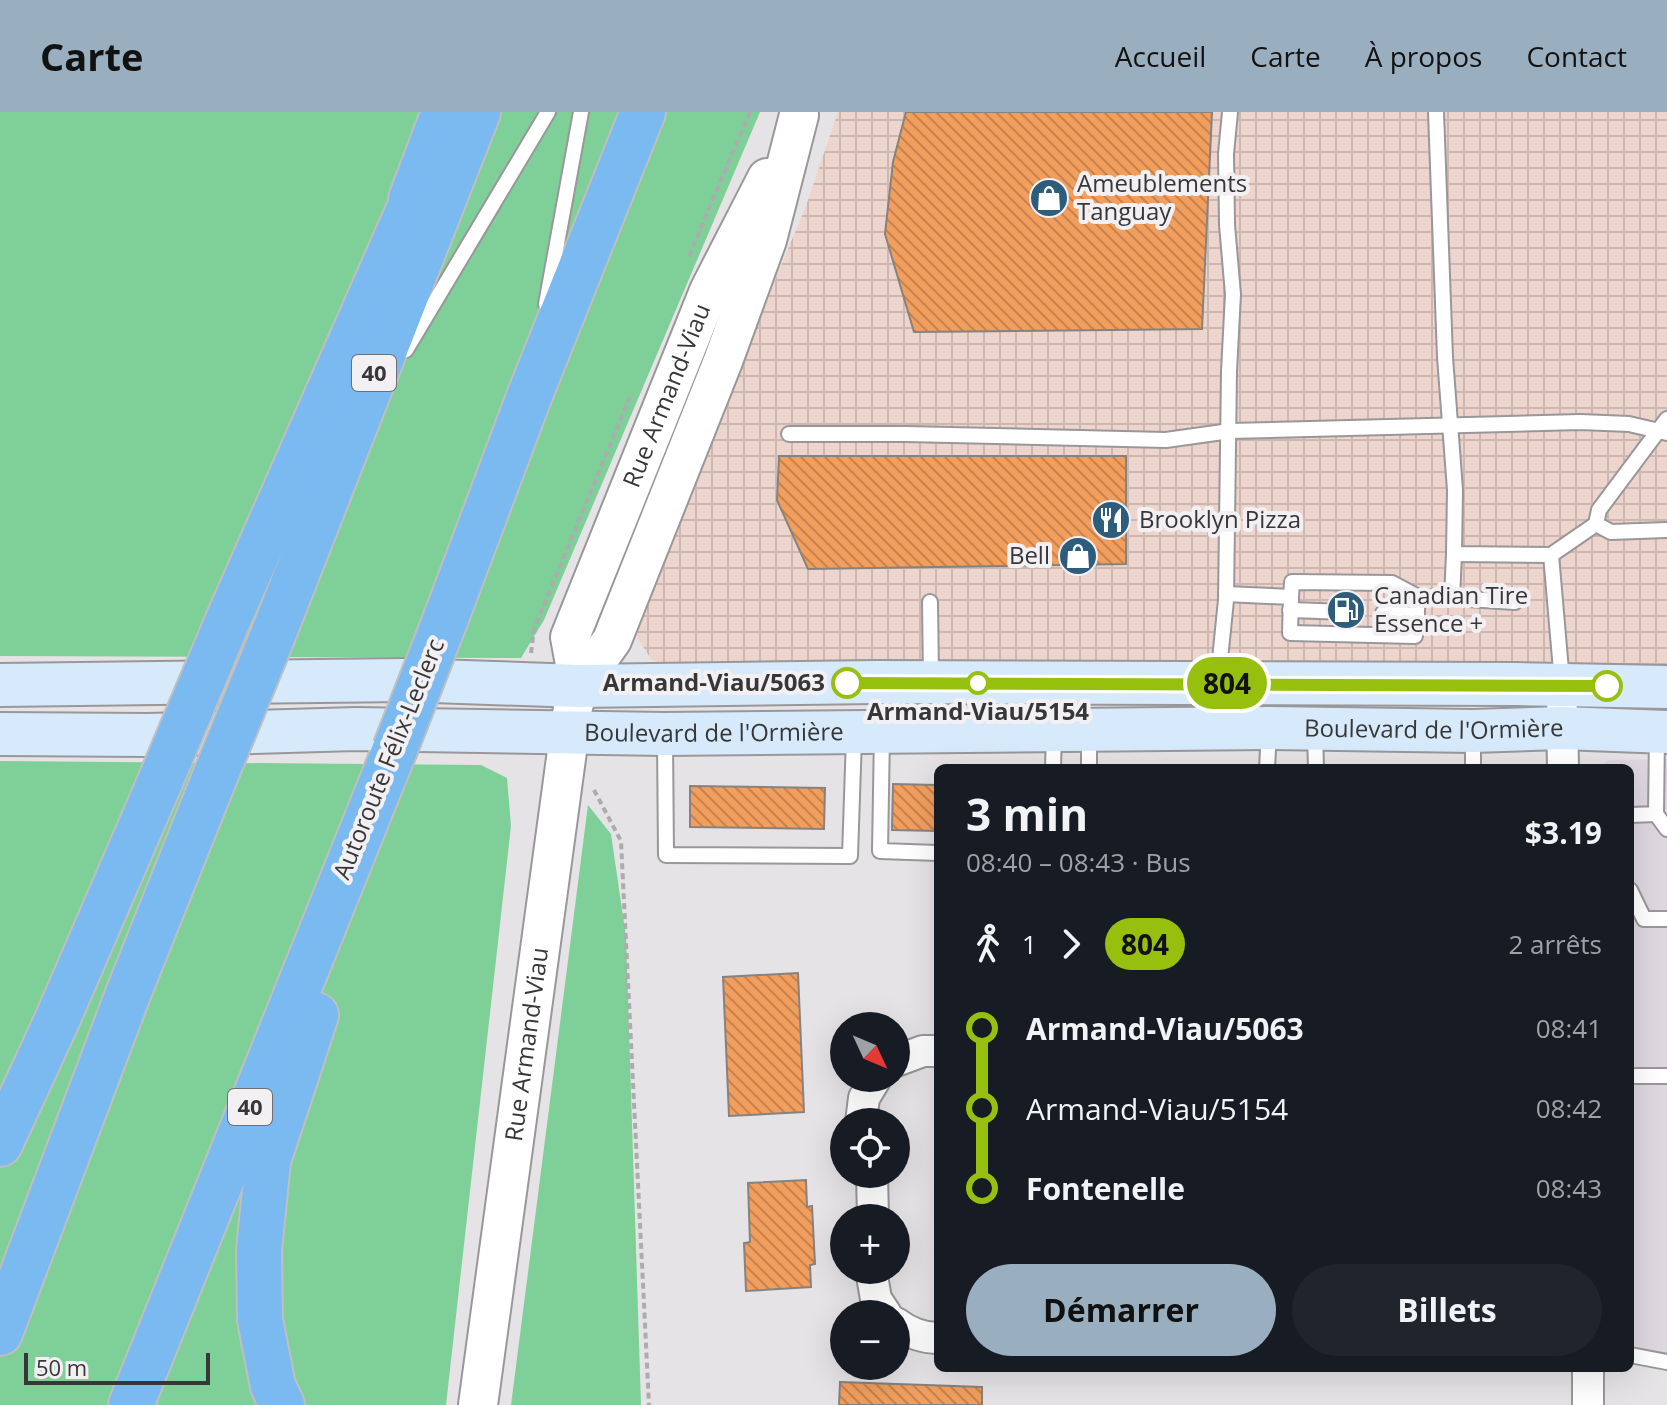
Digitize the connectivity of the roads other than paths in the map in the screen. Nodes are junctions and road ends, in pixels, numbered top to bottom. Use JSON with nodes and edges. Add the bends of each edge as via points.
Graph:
{"nodes":[{"id":1,"x":444,"y":112,"type":"edge"},
{"id":2,"x":457,"y":112,"type":"edge"},
{"id":3,"x":478,"y":112,"type":"edge"},
{"id":4,"x":548,"y":112,"type":"edge"},
{"id":5,"x":581,"y":112,"type":"edge"},
{"id":6,"x":643,"y":112,"type":"edge"},
{"id":7,"x":1230,"y":112,"type":"edge"},
{"id":8,"x":1436,"y":112,"type":"edge"},
{"id":9,"x":800,"y":114,"type":"edge"},
{"id":10,"x":401,"y":224,"type":"junction"},
{"id":11,"x":529,"y":397,"type":"junction"},
{"id":12,"x":1451,"y":425,"type":"junction"},
{"id":13,"x":1664,"y":427,"type":"edge"},
{"id":14,"x":1230,"y":431,"type":"junction"},
{"id":15,"x":789,"y":434,"type":"dead end"},
{"id":16,"x":338,"y":463,"type":"junction"},
{"id":17,"x":1596,"y":524,"type":"junction"},
{"id":18,"x":1667,"y":530,"type":"edge"},
{"id":19,"x":1454,"y":554,"type":"junction"},
{"id":20,"x":1551,"y":555,"type":"junction"},
{"id":21,"x":1226,"y":594,"type":"junction"},
{"id":22,"x":1418,"y":597,"type":"junction"},
{"id":23,"x":1452,"y":598,"type":"junction"},
{"id":24,"x":930,"y":602,"type":"dead end"},
{"id":25,"x":1515,"y":602,"type":"dead end"},
{"id":26,"x":1290,"y":604,"type":"junction"},
{"id":27,"x":1348,"y":612,"type":"dead end"},
{"id":28,"x":1383,"y":613,"type":"dead end"},
{"id":29,"x":1417,"y":615,"type":"junction"},
{"id":30,"x":931,"y":682,"type":"junction"},
{"id":31,"x":1218,"y":683,"type":"junction"},
{"id":32,"x":0,"y":685,"type":"edge"},
{"id":33,"x":1562,"y":685,"type":"junction"},
{"id":34,"x":579,"y":686,"type":"junction"},
{"id":35,"x":1667,"y":687,"type":"edge"},
{"id":36,"x":0,"y":734,"type":"edge"},
{"id":37,"x":568,"y":734,"type":"junction"},
{"id":38,"x":664,"y":734,"type":"junction"},
{"id":39,"x":868,"y":734,"type":"junction"},
{"id":40,"x":1268,"y":748,"type":"edge"},
{"id":41,"x":1315,"y":748,"type":"edge"},
{"id":42,"x":1562,"y":748,"type":"edge"},
{"id":43,"x":395,"y":749,"type":"junction"},
{"id":44,"x":1071,"y":749,"type":"edge"},
{"id":45,"x":1473,"y":750,"type":"edge"},
{"id":46,"x":1662,"y":751,"type":"edge"},
{"id":47,"x":1662,"y":798,"type":"edge"},
{"id":48,"x":1656,"y":814,"type":"junction"},
{"id":49,"x":1634,"y":815,"type":"edge"},
{"id":50,"x":1667,"y":829,"type":"edge"},
{"id":51,"x":934,"y":853,"type":"edge"},
{"id":52,"x":1634,"y":898,"type":"edge"},
{"id":53,"x":1667,"y":919,"type":"edge"},
{"id":54,"x":934,"y":1051,"type":"edge"},
{"id":55,"x":910,"y":1056,"type":"edge"},
{"id":56,"x":1634,"y":1076,"type":"edge"},
{"id":57,"x":1667,"y":1076,"type":"edge"},
{"id":58,"x":0,"y":1144,"type":"edge"},
{"id":59,"x":910,"y":1331,"type":"edge"},
{"id":60,"x":0,"y":1333,"type":"edge"},
{"id":61,"x":934,"y":1337,"type":"edge"},
{"id":62,"x":1634,"y":1356,"type":"edge"},
{"id":63,"x":1667,"y":1362,"type":"edge"},
{"id":64,"x":1588,"y":1372,"type":"edge"},
{"id":65,"x":131,"y":1405,"type":"edge"},
{"id":66,"x":282,"y":1405,"type":"edge"},
{"id":67,"x":478,"y":1405,"type":"edge"},
{"id":68,"x":1588,"y":1405,"type":"edge"}],
"edges":[{"from":1,"to":10,"type":"highway"},
{"from":2,"to":10,"type":"highway"},
{"from":3,"to":16,"type":"highway","number":"40"},
{"from":4,"to":16,"type":"lane"},
{"from":5,"to":11,"type":"lane"},
{"from":6,"to":11,"type":"highway","name":"Autoroute Félix-Leclerc","number":"40"},
{"from":7,"to":14,"type":"lane"},
{"from":8,"to":12,"type":"lane"},
{"from":9,"to":34,"type":"street","name":"Rue Armand-Viau","via":[[767,240],[723,361],[612,640]]},
{"from":10,"to":58,"type":"highway","bridge":true},
{"from":11,"to":43,"type":"highway","name":"Autoroute Félix-Leclerc","number":"40","bridge":true},
{"from":12,"to":13,"type":"lane","via":[[1580,422]]},
{"from":12,"to":14,"type":"lane"},
{"from":12,"to":19,"type":"lane"},
{"from":13,"to":17,"type":"lane","via":[[1599,510]]},
{"from":14,"to":15,"type":"lane","via":[[1166,440]]},
{"from":14,"to":21,"type":"lane"},
{"from":16,"to":60,"type":"highway","number":"40","bridge":true},
{"from":17,"to":18,"type":"lane","via":[[1611,532]]},
{"from":17,"to":20,"type":"lane"},
{"from":19,"to":20,"type":"lane"},
{"from":19,"to":23,"type":"lane"},
{"from":20,"to":33,"type":"lane"},
{"from":21,"to":26,"type":"lane"},
{"from":21,"to":31,"type":"lane"},
{"from":22,"to":23,"type":"lane"},
{"from":22,"to":26,"type":"lane","via":[[1392,583],[1292,582]]},
{"from":22,"to":29,"type":"lane"},
{"from":23,"to":25,"type":"lane"},
{"from":24,"to":30,"type":"lane"},
{"from":26,"to":27,"type":"lane"},
{"from":26,"to":29,"type":"lane","via":[[1290,633],[1415,636]]},
{"from":28,"to":29,"type":"lane"},
{"from":30,"to":31,"type":"main road","name":"Boulevard de l'Ormière"},
{"from":30,"to":34,"type":"main road","name":"Boulevard de l'Ormière"},
{"from":31,"to":33,"type":"main road","name":"Boulevard de l'Ormière"},
{"from":32,"to":34,"type":"main road","name":"Boulevard de l'Ormière","via":[[405,680]]},
{"from":33,"to":35,"type":"main road","name":"Boulevard de l'Ormière"},
{"from":33,"to":42,"type":"street"},
{"from":34,"to":37,"type":"street","name":"Rue Armand-Viau"},
{"from":36,"to":37,"type":"main road","name":"Boulevard de l'Ormière","via":[[356,729]]},
{"from":37,"to":38,"type":"main road","name":"Boulevard de l'Ormière"},
{"from":37,"to":67,"type":"street","name":"Rue Armand-Viau"},
{"from":38,"to":39,"type":"main road","name":"Boulevard de l'Ormière"},
{"from":38,"to":39,"type":"lane","via":[[666,855],[850,856]]},
{"from":39,"to":44,"type":"main road","name":"Boulevard de l'Ormière"},
{"from":39,"to":51,"type":"lane","via":[[880,851]]},
{"from":40,"to":41,"type":"main road","name":"Boulevard de l'Ormière"},
{"from":40,"to":44,"type":"main road","name":"Boulevard de l'Ormière"},
{"from":41,"to":45,"type":"main road","name":"Boulevard de l'Ormière"},
{"from":42,"to":45,"type":"main road","name":"Boulevard de l'Ormière"},
{"from":42,"to":46,"type":"main road","name":"Boulevard de l'Ormière"},
{"from":43,"to":65,"type":"highway","name":"Autoroute Félix-Leclerc","number":"40"},
{"from":43,"to":66,"type":"highway","via":[[384,812],[268,1161],[259,1250],[260,1320]]},
{"from":46,"to":47,"type":"lane"},
{"from":47,"to":48,"type":"lane"},
{"from":48,"to":49,"type":"lane"},
{"from":48,"to":50,"type":"lane"},
{"from":52,"to":53,"type":"lane","via":[[1644,919]]},
{"from":54,"to":55,"type":"street"},
{"from":56,"to":57,"type":"lane"},
{"from":59,"to":61,"type":"street"},
{"from":62,"to":63,"type":"lane"},
{"from":64,"to":68,"type":"street"}]}
